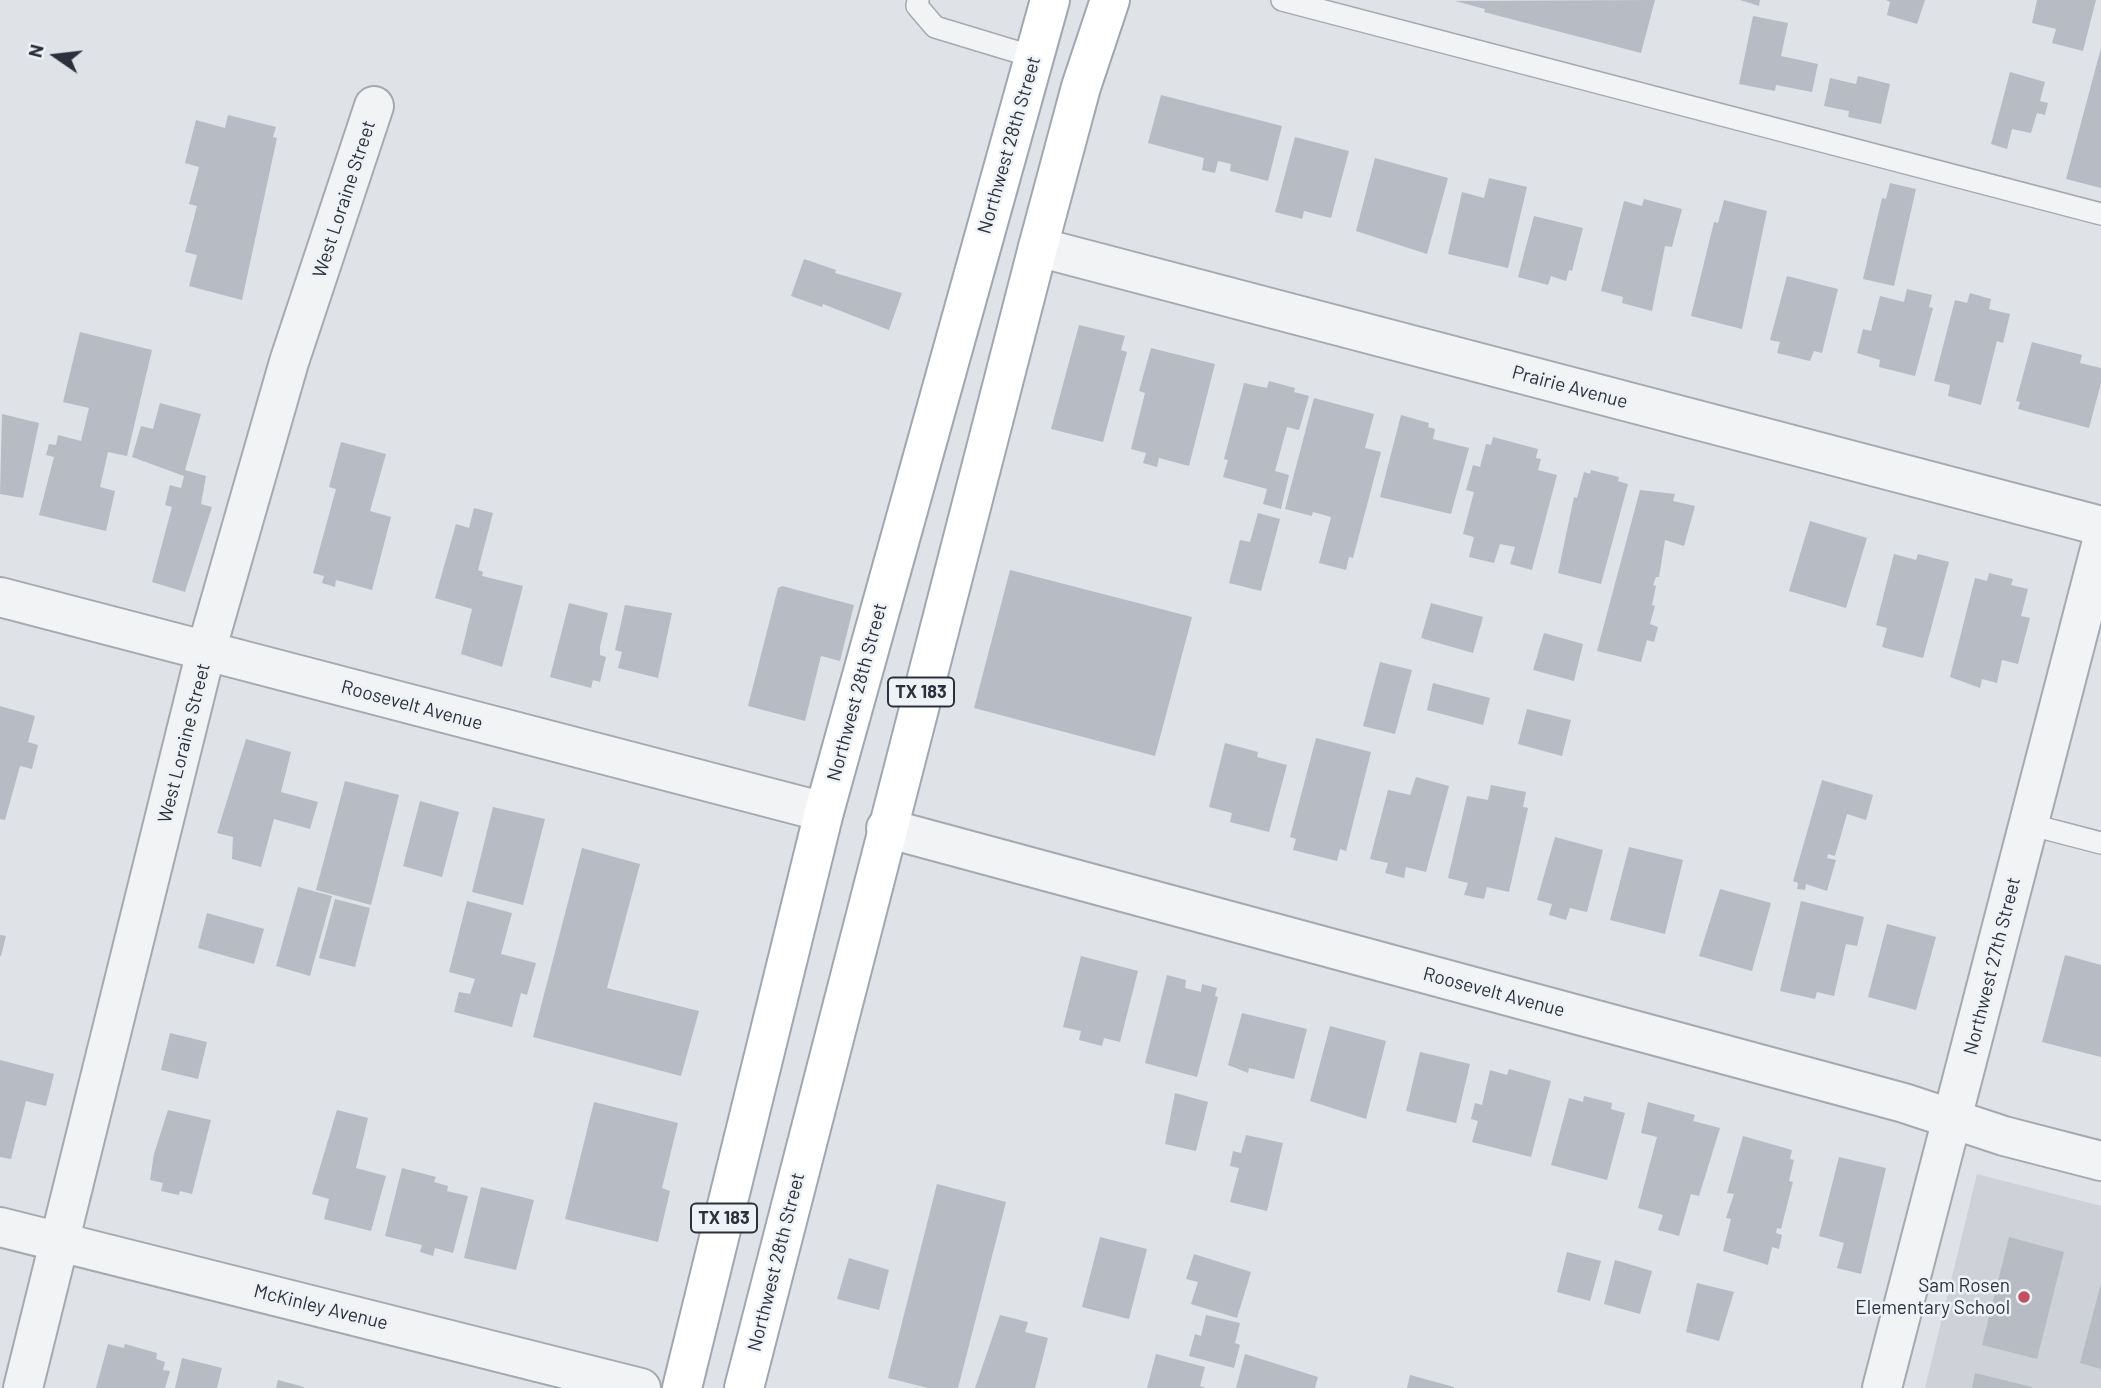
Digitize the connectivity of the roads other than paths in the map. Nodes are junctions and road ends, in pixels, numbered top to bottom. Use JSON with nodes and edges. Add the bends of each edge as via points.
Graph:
{"nodes":[{"id":1,"x":918,"y":0,"type":"edge"},
{"id":2,"x":1050,"y":0,"type":"edge"},
{"id":3,"x":1110,"y":0,"type":"edge"},
{"id":4,"x":1282,"y":0,"type":"edge"},
{"id":5,"x":1034,"y":57,"type":"junction"},
{"id":6,"x":374,"y":106,"type":"dead end"},
{"id":7,"x":2101,"y":214,"type":"edge"},
{"id":8,"x":1038,"y":247,"type":"junction"},
{"id":9,"x":2101,"y":526,"type":"edge"},
{"id":10,"x":2101,"y":545,"type":"edge"},
{"id":11,"x":0,"y":597,"type":"edge"},
{"id":12,"x":206,"y":651,"type":"junction"},
{"id":13,"x":824,"y":812,"type":"junction"},
{"id":14,"x":2028,"y":824,"type":"junction"},
{"id":15,"x":886,"y":828,"type":"junction"},
{"id":16,"x":2101,"y":843,"type":"edge"},
{"id":17,"x":1955,"y":1118,"type":"junction"},
{"id":18,"x":2101,"y":1161,"type":"edge"},
{"id":19,"x":0,"y":1227,"type":"edge"},
{"id":20,"x":59,"y":1242,"type":"junction"},
{"id":21,"x":23,"y":1388,"type":"edge"},
{"id":22,"x":641,"y":1388,"type":"edge"},
{"id":23,"x":682,"y":1388,"type":"edge"},
{"id":24,"x":744,"y":1388,"type":"edge"},
{"id":25,"x":1882,"y":1388,"type":"edge"}],
"edges":[{"from":1,"to":5,"type":"lane","via":[[917,6],[935,27]]},
{"from":2,"to":5,"type":"main road","name":"Northwest 28th Street","number":"TX 183"},
{"from":3,"to":8,"type":"main road","name":"Northwest 28th Street","number":"TX 183"},
{"from":4,"to":7,"type":"lane"},
{"from":5,"to":13,"type":"main road","name":"Northwest 28th Street","number":"TX 183"},
{"from":6,"to":12,"type":"street","name":"West Loraine Street","via":[[289,362]]},
{"from":8,"to":9,"type":"street","name":"Prairie Avenue"},
{"from":8,"to":15,"type":"main road","name":"Northwest 28th Street","number":"TX 183"},
{"from":10,"to":14,"type":"street","name":"Northwest 27th Street"},
{"from":11,"to":12,"type":"street","name":"Roosevelt Avenue"},
{"from":12,"to":13,"type":"street","name":"Roosevelt Avenue"},
{"from":12,"to":20,"type":"street","name":"West Loraine Street"},
{"from":13,"to":23,"type":"main road","name":"Northwest 28th Street","number":"TX 183"},
{"from":14,"to":16,"type":"lane"},
{"from":14,"to":17,"type":"street","name":"Northwest 27th Street"},
{"from":15,"to":17,"type":"street","name":"Roosevelt Avenue"},
{"from":15,"to":24,"type":"main road","name":"Northwest 28th Street","number":"TX 183"},
{"from":17,"to":18,"type":"street","name":"Roosevelt Avenue"},
{"from":17,"to":25,"type":"street","name":"Northwest 27th Street"},
{"from":19,"to":20,"type":"street","name":"McKinley Avenue"},
{"from":20,"to":21,"type":"street","name":"West Loraine Street"},
{"from":20,"to":22,"type":"street","name":"McKinley Avenue"}]}
